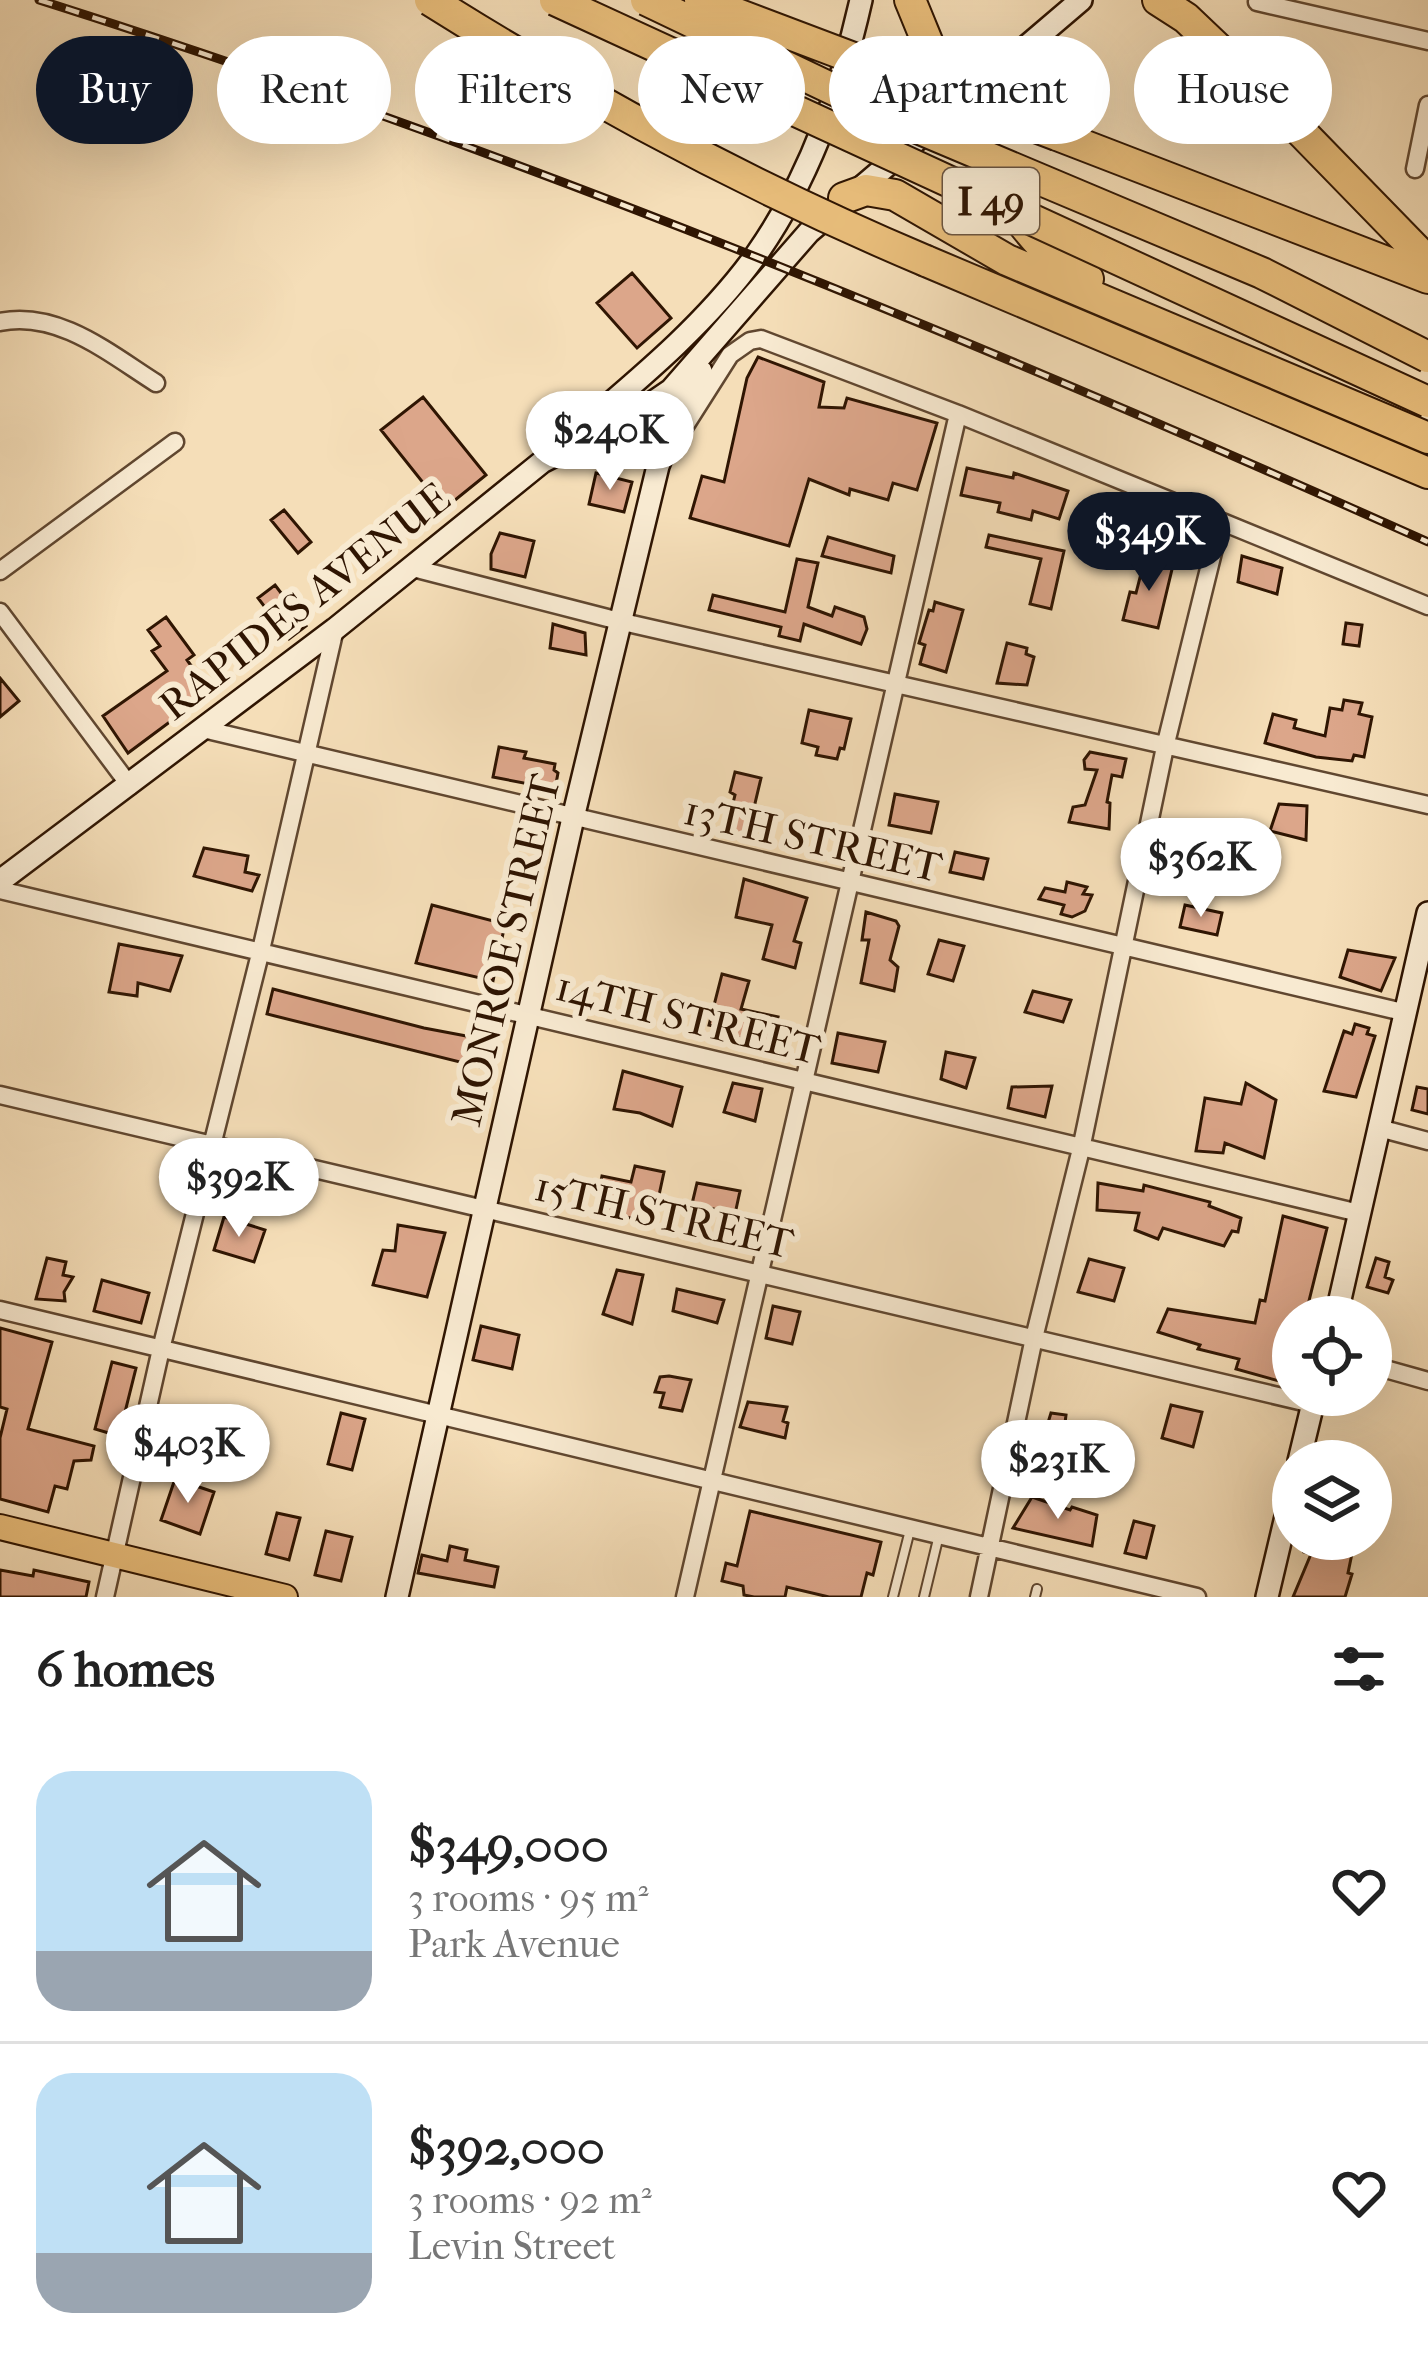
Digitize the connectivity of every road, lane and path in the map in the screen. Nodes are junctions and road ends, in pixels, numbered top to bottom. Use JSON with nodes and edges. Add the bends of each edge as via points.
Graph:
{"nodes":[{"id":1,"x":430,"y":0,"type":"edge"},
{"id":2,"x":555,"y":0,"type":"edge"},
{"id":3,"x":646,"y":0,"type":"edge"},
{"id":4,"x":700,"y":0,"type":"edge"},
{"id":5,"x":861,"y":0,"type":"edge"},
{"id":6,"x":910,"y":0,"type":"edge"},
{"id":7,"x":1081,"y":0,"type":"edge"},
{"id":8,"x":1158,"y":0,"type":"edge"},
{"id":9,"x":1257,"y":2,"type":"edge"},
{"id":10,"x":925,"y":36,"type":"edge"},
{"id":11,"x":1038,"y":36,"type":"edge"},
{"id":12,"x":1428,"y":41,"type":"edge"},
{"id":13,"x":1428,"y":105,"type":"edge"},
{"id":14,"x":909,"y":144,"type":"edge"},
{"id":15,"x":975,"y":144,"type":"edge"},
{"id":16,"x":1415,"y":169,"type":"dead end"},
{"id":17,"x":844,"y":198,"type":"junction"},
{"id":18,"x":1428,"y":262,"type":"edge"},
{"id":19,"x":1428,"y":278,"type":"edge"},
{"id":20,"x":1142,"y":317,"type":"junction"},
{"id":21,"x":0,"y":322,"type":"edge"},
{"id":22,"x":724,"y":333,"type":"junction"},
{"id":23,"x":1428,"y":357,"type":"edge"},
{"id":24,"x":156,"y":383,"type":"dead end"},
{"id":25,"x":1428,"y":402,"type":"edge"},
{"id":26,"x":958,"y":414,"type":"junction"},
{"id":27,"x":1428,"y":438,"type":"edge"},
{"id":28,"x":175,"y":442,"type":"dead end"},
{"id":29,"x":542,"y":462,"type":"junction"},
{"id":30,"x":658,"y":466,"type":"junction"},
{"id":31,"x":1428,"y":473,"type":"edge"},
{"id":32,"x":1220,"y":524,"type":"junction"},
{"id":33,"x":413,"y":568,"type":"junction"},
{"id":34,"x":0,"y":571,"type":"edge"},
{"id":35,"x":1428,"y":606,"type":"edge"},
{"id":36,"x":0,"y":612,"type":"edge"},
{"id":37,"x":623,"y":622,"type":"junction"},
{"id":38,"x":334,"y":629,"type":"junction"},
{"id":39,"x":897,"y":685,"type":"junction"},
{"id":40,"x":202,"y":729,"type":"junction"},
{"id":41,"x":1165,"y":747,"type":"junction"},
{"id":42,"x":306,"y":753,"type":"junction"},
{"id":43,"x":130,"y":786,"type":"junction"},
{"id":44,"x":1428,"y":805,"type":"edge"},
{"id":45,"x":573,"y":818,"type":"junction"},
{"id":46,"x":850,"y":884,"type":"junction"},
{"id":47,"x":0,"y":885,"type":"edge"},
{"id":48,"x":1428,"y":913,"type":"edge"},
{"id":49,"x":1123,"y":948,"type":"junction"},
{"id":50,"x":261,"y":950,"type":"junction"},
{"id":51,"x":1407,"y":1013,"type":"junction"},
{"id":52,"x":531,"y":1016,"type":"junction"},
{"id":53,"x":802,"y":1082,"type":"junction"},
{"id":54,"x":0,"y":1095,"type":"edge"},
{"id":55,"x":1379,"y":1129,"type":"junction"},
{"id":56,"x":1428,"y":1141,"type":"edge"},
{"id":57,"x":214,"y":1146,"type":"junction"},
{"id":58,"x":1081,"y":1149,"type":"junction"},
{"id":59,"x":486,"y":1210,"type":"junction"},
{"id":60,"x":1359,"y":1213,"type":"junction"},
{"id":61,"x":759,"y":1273,"type":"junction"},
{"id":62,"x":1341,"y":1296,"type":"edge"},
{"id":63,"x":0,"y":1310,"type":"edge"},
{"id":64,"x":1034,"y":1338,"type":"junction"},
{"id":65,"x":161,"y":1349,"type":"junction"},
{"id":66,"x":1392,"y":1371,"type":"edge"},
{"id":67,"x":1428,"y":1381,"type":"edge"},
{"id":68,"x":1272,"y":1391,"type":"edge"},
{"id":69,"x":438,"y":1415,"type":"junction"},
{"id":70,"x":714,"y":1481,"type":"junction"},
{"id":71,"x":0,"y":1527,"type":"edge"},
{"id":72,"x":910,"y":1529,"type":"junction"},
{"id":73,"x":939,"y":1535,"type":"junction"},
{"id":74,"x":990,"y":1548,"type":"junction"},
{"id":75,"x":114,"y":1554,"type":"junction"},
{"id":76,"x":1276,"y":1560,"type":"edge"},
{"id":77,"x":104,"y":1597,"type":"edge"},
{"id":78,"x":285,"y":1597,"type":"edge"},
{"id":79,"x":397,"y":1597,"type":"edge"},
{"id":80,"x":685,"y":1597,"type":"edge"},
{"id":81,"x":892,"y":1597,"type":"edge"},
{"id":82,"x":925,"y":1597,"type":"edge"},
{"id":83,"x":979,"y":1597,"type":"edge"},
{"id":84,"x":1197,"y":1597,"type":"edge"},
{"id":85,"x":1267,"y":1597,"type":"edge"}],
"edges":[{"from":1,"to":31,"type":"highway","bridge":true,"via":[[670,137],[926,261]]},
{"from":2,"to":25,"type":"highway","number":"I 49","bridge":true},
{"from":3,"to":23,"type":"highway","number":"I 49","bridge":true,"via":[[887,116],[1262,273]]},
{"from":4,"to":19,"type":"highway","bridge":true},
{"from":5,"to":29,"type":"main road","via":[[845,72],[805,168],[757,253],[663,358]]},
{"from":6,"to":10,"type":"highway"},
{"from":7,"to":11,"type":"main road","name":"RAPIDES AVENUE"},
{"from":8,"to":18,"type":"highway","via":[[1247,76]]},
{"from":9,"to":12,"type":"street"},
{"from":13,"to":16,"type":"street"},
{"from":14,"to":17,"type":"main road","name":"RAPIDES AVENUE"},
{"from":15,"to":20,"type":"highway","via":[[1046,251]]},
{"from":17,"to":20,"type":"highway","via":[[866,190],[895,195],[1007,260]]},
{"from":17,"to":22,"type":"main road","name":"RAPIDES AVENUE"},
{"from":20,"to":27,"type":"highway"},
{"from":21,"to":24,"type":"street","via":[[78,333]]},
{"from":22,"to":29,"type":"main road","name":"RAPIDES AVENUE","via":[[670,390]]},
{"from":22,"to":30,"type":"main road","name":"MONROE STREET","via":[[687,394]]},
{"from":26,"to":30,"type":"street","via":[[775,342],[750,341],[730,355]]},
{"from":26,"to":32,"type":"street"},
{"from":26,"to":39,"type":"street"},
{"from":28,"to":34,"type":"street"},
{"from":29,"to":33,"type":"main road","name":"RAPIDES AVENUE"},
{"from":30,"to":37,"type":"main road","name":"MONROE STREET"},
{"from":32,"to":35,"type":"street"},
{"from":32,"to":41,"type":"street"},
{"from":33,"to":37,"type":"street"},
{"from":33,"to":38,"type":"main road","name":"RAPIDES AVENUE"},
{"from":36,"to":43,"type":"street"},
{"from":37,"to":39,"type":"street"},
{"from":37,"to":45,"type":"main road","name":"MONROE STREET"},
{"from":38,"to":40,"type":"main road","name":"RAPIDES AVENUE"},
{"from":38,"to":42,"type":"street"},
{"from":39,"to":41,"type":"street"},
{"from":39,"to":46,"type":"street"},
{"from":40,"to":42,"type":"street","name":"13TH STREET"},
{"from":40,"to":43,"type":"main road","name":"RAPIDES AVENUE"},
{"from":41,"to":44,"type":"street"},
{"from":41,"to":49,"type":"street"},
{"from":42,"to":45,"type":"street","name":"13TH STREET"},
{"from":42,"to":50,"type":"street"},
{"from":43,"to":47,"type":"main road","name":"RAPIDES AVENUE"},
{"from":45,"to":46,"type":"street","name":"13TH STREET"},
{"from":45,"to":52,"type":"main road","name":"MONROE STREET"},
{"from":46,"to":49,"type":"street","name":"13TH STREET"},
{"from":46,"to":53,"type":"street"},
{"from":47,"to":50,"type":"street","name":"14TH STREET"},
{"from":48,"to":51,"type":"main road"},
{"from":49,"to":51,"type":"street","name":"13TH STREET"},
{"from":49,"to":58,"type":"street"},
{"from":50,"to":52,"type":"street","name":"14TH STREET"},
{"from":50,"to":57,"type":"street"},
{"from":51,"to":55,"type":"main road"},
{"from":52,"to":53,"type":"street","name":"14TH STREET"},
{"from":52,"to":59,"type":"main road","name":"MONROE STREET"},
{"from":53,"to":58,"type":"street","name":"14TH STREET"},
{"from":53,"to":61,"type":"street"},
{"from":54,"to":57,"type":"street","name":"15TH STREET"},
{"from":55,"to":56,"type":"street"},
{"from":55,"to":60,"type":"main road"},
{"from":57,"to":59,"type":"street","name":"15TH STREET"},
{"from":57,"to":65,"type":"street"},
{"from":58,"to":60,"type":"street","name":"14TH STREET"},
{"from":58,"to":64,"type":"street"},
{"from":59,"to":61,"type":"street","name":"15TH STREET"},
{"from":59,"to":69,"type":"main road","name":"MONROE STREET"},
{"from":60,"to":62,"type":"main road"},
{"from":61,"to":64,"type":"street","name":"15TH STREET"},
{"from":61,"to":70,"type":"street"},
{"from":63,"to":65,"type":"street"},
{"from":64,"to":68,"type":"street","name":"15TH STREET"},
{"from":64,"to":74,"type":"street"},
{"from":65,"to":69,"type":"street"},
{"from":65,"to":75,"type":"street"},
{"from":66,"to":67,"type":"street"},
{"from":69,"to":70,"type":"street"},
{"from":69,"to":79,"type":"main road","name":"MONROE STREET"},
{"from":70,"to":72,"type":"street"},
{"from":70,"to":80,"type":"street"},
{"from":71,"to":75,"type":"main road"},
{"from":72,"to":73,"type":"street"},
{"from":72,"to":81,"type":"lane"},
{"from":73,"to":74,"type":"street"},
{"from":73,"to":82,"type":"lane"},
{"from":74,"to":83,"type":"street"},
{"from":74,"to":84,"type":"street"},
{"from":75,"to":77,"type":"street"},
{"from":75,"to":78,"type":"main road"},
{"from":76,"to":85,"type":"main road"}]}
